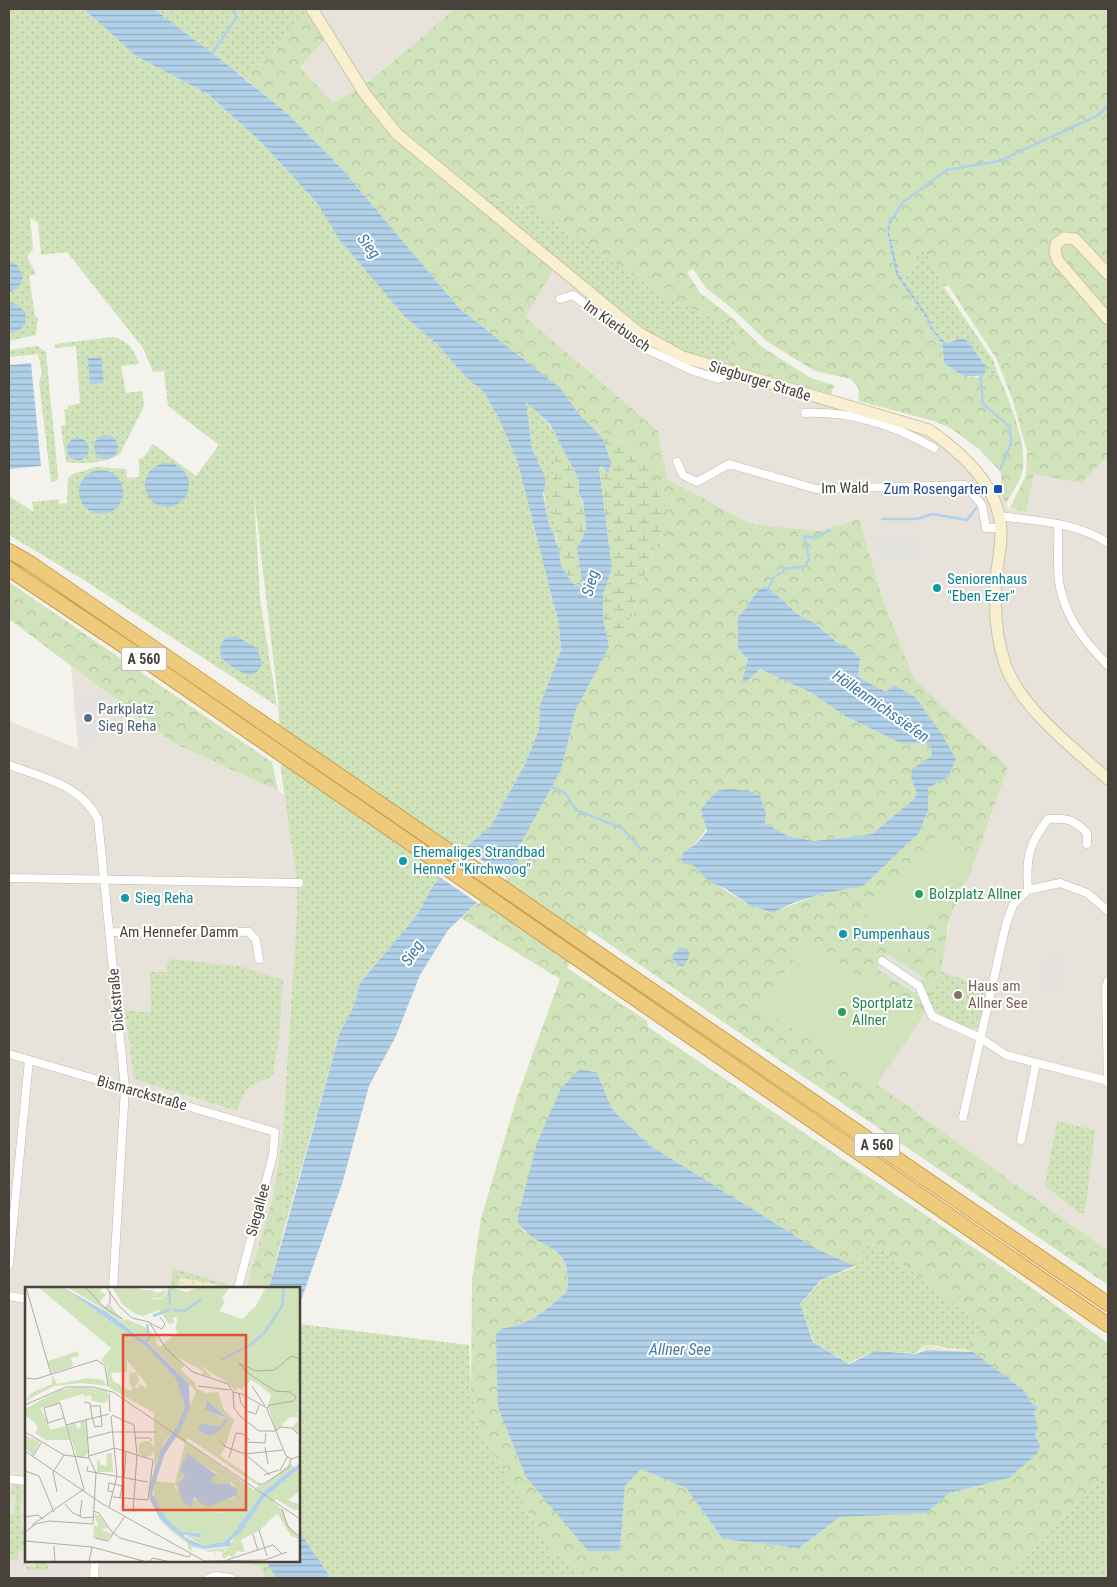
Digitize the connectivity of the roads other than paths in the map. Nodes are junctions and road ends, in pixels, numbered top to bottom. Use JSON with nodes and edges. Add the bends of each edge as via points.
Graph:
{"nodes":[{"id":1,"x":312,"y":9,"type":"edge"},
{"id":2,"x":1108,"y":274,"type":"edge"},
{"id":3,"x":560,"y":299,"type":"dead end"},
{"id":4,"x":1108,"y":319,"type":"edge"},
{"id":5,"x":728,"y":372,"type":"junction"},
{"id":6,"x":844,"y":410,"type":"junction"},
{"id":7,"x":805,"y":413,"type":"dead end"},
{"id":8,"x":934,"y":448,"type":"dead end"},
{"id":9,"x":677,"y":462,"type":"dead end"},
{"id":10,"x":999,"y":516,"type":"junction"},
{"id":11,"x":1058,"y":524,"type":"junction"},
{"id":12,"x":1001,"y":528,"type":"junction"},
{"id":13,"x":1108,"y":543,"type":"edge"},
{"id":14,"x":9,"y":551,"type":"edge"},
{"id":15,"x":9,"y":569,"type":"edge"},
{"id":16,"x":1108,"y":665,"type":"edge"},
{"id":17,"x":9,"y":765,"type":"edge"},
{"id":18,"x":1108,"y":778,"type":"edge"},
{"id":19,"x":1087,"y":844,"type":"dead end"},
{"id":20,"x":9,"y":878,"type":"edge"},
{"id":21,"x":105,"y":880,"type":"junction"},
{"id":22,"x":299,"y":882,"type":"dead end"},
{"id":23,"x":1028,"y":890,"type":"junction"},
{"id":24,"x":1108,"y":911,"type":"edge"},
{"id":25,"x":110,"y":932,"type":"junction"},
{"id":26,"x":259,"y":959,"type":"dead end"},
{"id":27,"x":882,"y":961,"type":"dead end"},
{"id":28,"x":1108,"y":981,"type":"edge"},
{"id":29,"x":979,"y":1037,"type":"junction"},
{"id":30,"x":9,"y":1054,"type":"edge"},
{"id":31,"x":29,"y":1060,"type":"junction"},
{"id":32,"x":1036,"y":1063,"type":"junction"},
{"id":33,"x":1108,"y":1082,"type":"edge"},
{"id":34,"x":125,"y":1088,"type":"junction"},
{"id":35,"x":963,"y":1117,"type":"dead end"},
{"id":36,"x":275,"y":1132,"type":"joint"},
{"id":37,"x":1021,"y":1140,"type":"dead end"},
{"id":38,"x":9,"y":1264,"type":"edge"},
{"id":39,"x":113,"y":1287,"type":"edge"},
{"id":40,"x":238,"y":1287,"type":"edge"},
{"id":41,"x":9,"y":1296,"type":"edge"},
{"id":42,"x":25,"y":1299,"type":"edge"},
{"id":43,"x":1108,"y":1304,"type":"edge"},
{"id":44,"x":1108,"y":1325,"type":"edge"},
{"id":45,"x":9,"y":1478,"type":"edge"},
{"id":46,"x":25,"y":1481,"type":"edge"},
{"id":47,"x":95,"y":1562,"type":"edge"},
{"id":48,"x":94,"y":1578,"type":"edge"},
{"id":49,"x":209,"y":1578,"type":"edge"},
{"id":50,"x":231,"y":1578,"type":"edge"}],
"edges":[{"from":1,"to":5,"type":"main road","name":"Siegburger Straße","via":[[365,94],[397,134],[639,333],[683,357]]},
{"from":2,"to":4,"type":"main road","via":[[1076,239],[1064,238],[1056,244],[1058,261]]},
{"from":3,"to":5,"type":"street","name":"Im Kierbusch","via":[[573,295],[642,347],[691,370],[718,379]]},
{"from":5,"to":6,"type":"main road","name":"Siegburger Straße"},
{"from":6,"to":7,"type":"street"},
{"from":6,"to":8,"type":"street","via":[[910,434]]},
{"from":6,"to":10,"type":"main road","name":"Siegburger Straße","via":[[929,430],[951,445],[973,466],[990,490]]},
{"from":9,"to":12,"type":"street","name":"Im Wald","via":[[683,474],[697,482],[729,464],[816,489],[965,485],[982,505],[986,528]]},
{"from":10,"to":11,"type":"street"},
{"from":10,"to":12,"type":"main road","name":"Siegburger Straße"},
{"from":11,"to":13,"type":"street","via":[[1086,531]]},
{"from":11,"to":16,"type":"street","via":[[1060,586],[1069,615],[1083,638]]},
{"from":12,"to":18,"type":"main road","name":"Siegburger Straße","via":[[995,623],[1005,664],[1016,688],[1033,708]]},
{"from":14,"to":43,"type":"highway","number":"A 560","via":[[277,731]]},
{"from":15,"to":44,"type":"highway","number":"A 560"},
{"from":17,"to":21,"type":"street","name":"Dickstraße","via":[[76,792],[90,805],[98,819]]},
{"from":19,"to":23,"type":"street","via":[[1087,833],[1078,823],[1067,818],[1048,819],[1026,860]]},
{"from":20,"to":21,"type":"street"},
{"from":21,"to":22,"type":"street"},
{"from":21,"to":25,"type":"street","name":"Dickstraße"},
{"from":23,"to":24,"type":"street","via":[[1060,883],[1087,893]]},
{"from":23,"to":29,"type":"street","via":[[1013,905],[1006,924],[986,1019]]},
{"from":25,"to":26,"type":"street","name":"Am Hennefer Damm","via":[[248,932],[256,940]]},
{"from":25,"to":34,"type":"street","name":"Dickstraße"},
{"from":27,"to":29,"type":"street","via":[[919,986],[932,1016]]},
{"from":28,"to":33,"type":"street"},
{"from":29,"to":32,"type":"street","via":[[1006,1055]]},
{"from":29,"to":35,"type":"street"},
{"from":30,"to":31,"type":"street","name":"Bismarckstraße"},
{"from":31,"to":34,"type":"street","name":"Bismarckstraße"},
{"from":31,"to":38,"type":"street"},
{"from":32,"to":33,"type":"street"},
{"from":32,"to":37,"type":"street"},
{"from":34,"to":36,"type":"street","name":"Bismarckstraße"},
{"from":34,"to":39,"type":"street","name":"Dickstraße"},
{"from":36,"to":40,"type":"street","name":"Siegallee","via":[[273,1155]]},
{"from":41,"to":42,"type":"street"},
{"from":45,"to":46,"type":"street"},
{"from":47,"to":48,"type":"street"},
{"from":49,"to":50,"type":"street"}]}
